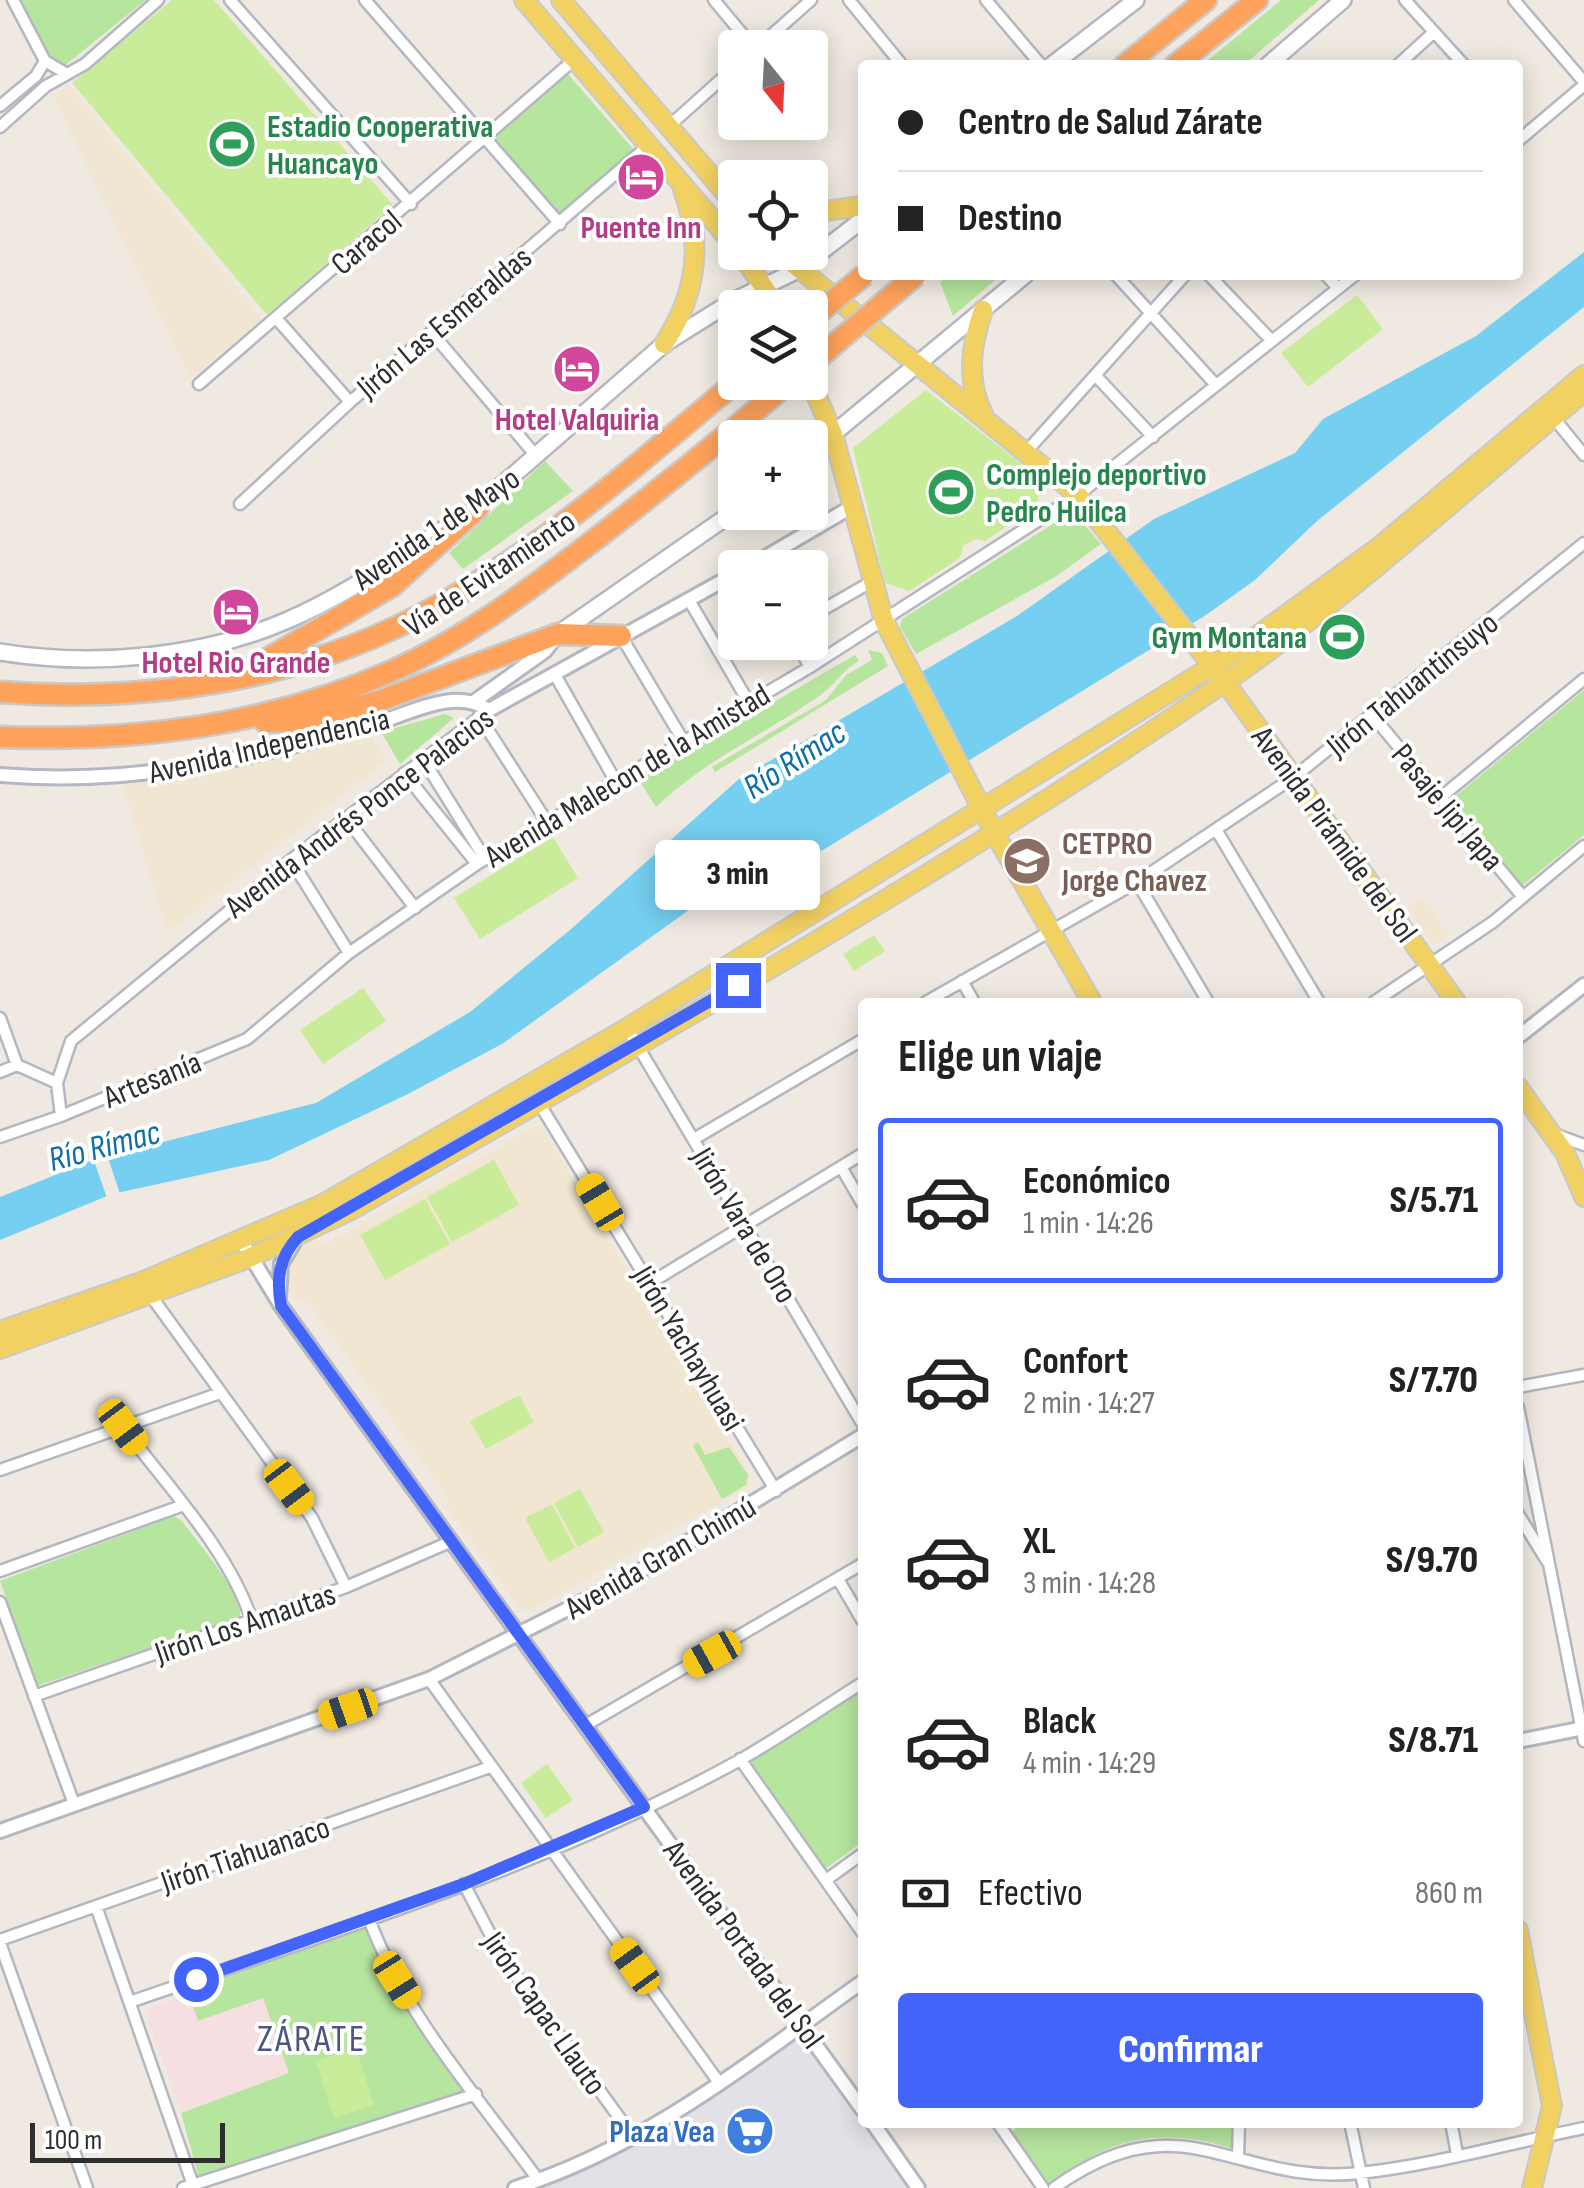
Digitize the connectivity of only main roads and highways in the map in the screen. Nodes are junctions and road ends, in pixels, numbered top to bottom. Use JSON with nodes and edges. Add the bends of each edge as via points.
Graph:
{"nodes":[{"id":1,"x":524,"y":0,"type":"edge"},
{"id":2,"x":561,"y":0,"type":"edge"},
{"id":3,"x":1136,"y":0,"type":"edge"},
{"id":4,"x":1206,"y":0,"type":"edge"},
{"id":5,"x":1258,"y":0,"type":"edge"},
{"id":6,"x":1343,"y":0,"type":"edge"},
{"id":7,"x":1116,"y":6,"type":"edge"},
{"id":8,"x":1057,"y":60,"type":"edge"},
{"id":9,"x":1130,"y":60,"type":"edge"},
{"id":10,"x":1182,"y":60,"type":"edge"},
{"id":11,"x":1274,"y":60,"type":"edge"},
{"id":12,"x":674,"y":172,"type":"junction"},
{"id":13,"x":718,"y":179,"type":"edge"},
{"id":14,"x":858,"y":207,"type":"edge"},
{"id":15,"x":828,"y":211,"type":"edge"},
{"id":16,"x":858,"y":223,"type":"edge"},
{"id":17,"x":718,"y":225,"type":"edge"},
{"id":18,"x":754,"y":270,"type":"edge"},
{"id":19,"x":796,"y":271,"type":"junction"},
{"id":20,"x":858,"y":280,"type":"edge"},
{"id":21,"x":910,"y":280,"type":"edge"},
{"id":22,"x":1019,"y":280,"type":"edge"},
{"id":23,"x":766,"y":286,"type":"junction"},
{"id":24,"x":768,"y":290,"type":"edge"},
{"id":25,"x":828,"y":305,"type":"edge"},
{"id":26,"x":983,"y":310,"type":"junction"},
{"id":27,"x":664,"y":344,"type":"junction"},
{"id":28,"x":828,"y":350,"type":"edge"},
{"id":29,"x":915,"y":366,"type":"junction"},
{"id":30,"x":1584,"y":374,"type":"edge"},
{"id":31,"x":1584,"y":392,"type":"edge"},
{"id":32,"x":718,"y":396,"type":"edge"},
{"id":33,"x":769,"y":400,"type":"edge"},
{"id":34,"x":818,"y":400,"type":"edge"},
{"id":35,"x":986,"y":419,"type":"junction"},
{"id":36,"x":833,"y":434,"type":"junction"},
{"id":37,"x":828,"y":438,"type":"edge"},
{"id":38,"x":478,"y":508,"type":"junction"},
{"id":39,"x":718,"y":522,"type":"edge"},
{"id":40,"x":558,"y":634,"type":"junction"},
{"id":41,"x":620,"y":636,"type":"road end"},
{"id":42,"x":0,"y":652,"type":"edge"},
{"id":43,"x":1208,"y":660,"type":"junction"},
{"id":44,"x":233,"y":680,"type":"junction"},
{"id":45,"x":1225,"y":682,"type":"junction"},
{"id":46,"x":0,"y":692,"type":"edge"},
{"id":47,"x":232,"y":723,"type":"junction"},
{"id":48,"x":0,"y":736,"type":"edge"},
{"id":49,"x":978,"y":802,"type":"junction"},
{"id":50,"x":994,"y":832,"type":"junction"},
{"id":51,"x":1090,"y":998,"type":"edge"},
{"id":52,"x":1453,"y":998,"type":"edge"},
{"id":53,"x":1523,"y":1094,"type":"edge"},
{"id":54,"x":1584,"y":1197,"type":"edge"},
{"id":55,"x":245,"y":1250,"type":"junction"},
{"id":56,"x":0,"y":1331,"type":"edge"},
{"id":57,"x":0,"y":1350,"type":"edge"},
{"id":58,"x":1523,"y":1956,"type":"edge"},
{"id":59,"x":1532,"y":2188,"type":"edge"}],
"edges":[{"from":1,"to":12,"type":"main road"},
{"from":2,"to":13,"type":"main road"},
{"from":3,"to":7,"type":"main road"},
{"from":4,"to":9,"type":"highway"},
{"from":5,"to":10,"type":"highway"},
{"from":6,"to":11,"type":"main road"},
{"from":7,"to":8,"type":"main road"},
{"from":12,"to":17,"type":"main road"},
{"from":12,"to":27,"type":"main road","via":[[691,211],[696,265],[683,313]]},
{"from":14,"to":15,"type":"main road"},
{"from":16,"to":19,"type":"main road","name":"Avenida 1 de Mayo"},
{"from":18,"to":23,"type":"main road"},
{"from":19,"to":23,"type":"main road","name":"Avenida 1 de Mayo"},
{"from":19,"to":29,"type":"main road","name":"Avenida Pirámide del Sol"},
{"from":20,"to":25,"type":"highway","bridge":true},
{"from":21,"to":28,"type":"highway","bridge":true},
{"from":22,"to":26,"type":"main road"},
{"from":23,"to":24,"type":"main road"},
{"from":23,"to":27,"type":"main road","name":"Avenida 1 de Mayo"},
{"from":26,"to":29,"type":"main road"},
{"from":26,"to":35,"type":"main road","via":[[971,364]]},
{"from":27,"to":38,"type":"main road","name":"Avenida 1 de Mayo"},
{"from":29,"to":35,"type":"main road","name":"Avenida Pirámide del Sol"},
{"from":29,"to":36,"type":"main road"},
{"from":30,"to":43,"type":"main road","via":[[1378,547]]},
{"from":31,"to":45,"type":"main road","via":[[1308,622]]},
{"from":32,"to":44,"type":"highway","name":"Vía de Evitamiento","via":[[558,524],[439,606],[341,650]]},
{"from":33,"to":47,"type":"highway","name":"Vía de Evitamiento","via":[[564,563],[459,637],[333,694]]},
{"from":34,"to":36,"type":"main road"},
{"from":35,"to":43,"type":"main road","name":"Avenida Pirámide del Sol","via":[[1078,494]]},
{"from":36,"to":37,"type":"main road"},
{"from":36,"to":49,"type":"main road","via":[[884,621]]},
{"from":38,"to":42,"type":"main road","name":"Avenida 1 de Mayo","via":[[289,620],[226,643],[159,654]]},
{"from":38,"to":44,"type":"highway","via":[[392,586]]},
{"from":39,"to":40,"type":"main road","name":"Avenida Independencia"},
{"from":40,"to":41,"type":"highway"},
{"from":40,"to":47,"type":"highway","via":[[361,706],[302,721]]},
{"from":43,"to":45,"type":"main road","name":"Avenida Pirámide del Sol"},
{"from":43,"to":49,"type":"main road"},
{"from":44,"to":46,"type":"highway","name":"Vía de Evitamiento","via":[[117,695]]},
{"from":45,"to":50,"type":"main road"},
{"from":45,"to":52,"type":"main road","name":"Avenida Pirámide del Sol"},
{"from":47,"to":48,"type":"highway","name":"Vía de Evitamiento","via":[[114,738]]},
{"from":49,"to":50,"type":"main road"},
{"from":49,"to":55,"type":"main road","via":[[626,1028]]},
{"from":50,"to":51,"type":"main road"},
{"from":50,"to":55,"type":"main road","via":[[539,1103],[298,1237]]},
{"from":53,"to":54,"type":"main road"},
{"from":55,"to":56,"type":"main road"},
{"from":55,"to":57,"type":"main road","via":[[151,1296]]},
{"from":58,"to":59,"type":"main road","via":[[1552,2106]]}]}
